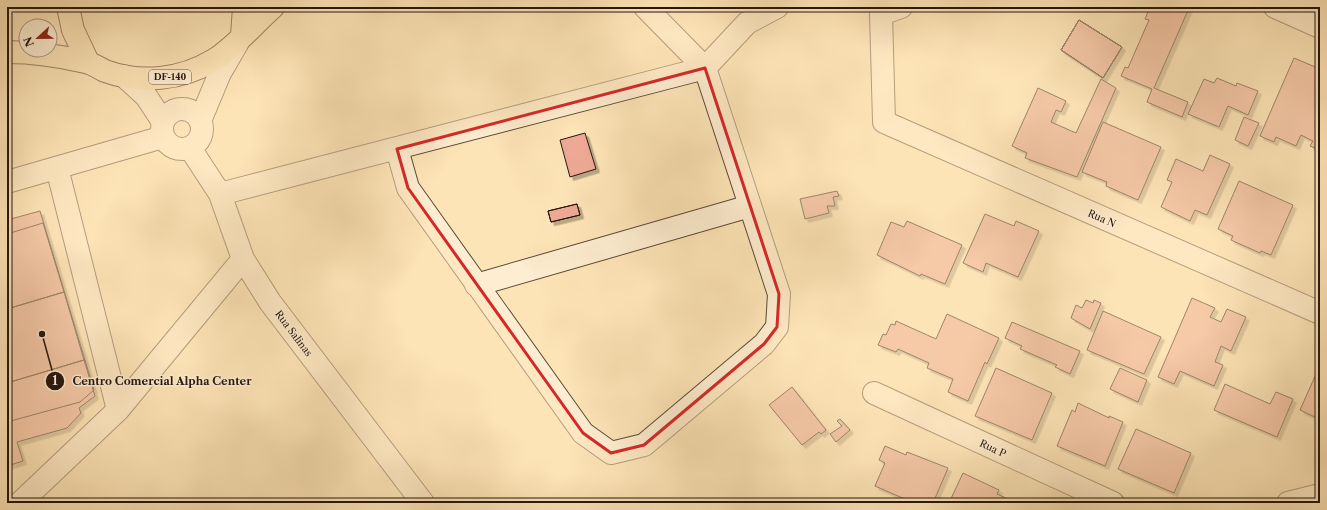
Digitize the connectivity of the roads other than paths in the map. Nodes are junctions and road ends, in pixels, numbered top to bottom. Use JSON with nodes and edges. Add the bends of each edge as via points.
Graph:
{"nodes":[{"id":1,"x":68,"y":7,"type":"edge"},
{"id":2,"x":244,"y":7,"type":"edge"},
{"id":3,"x":273,"y":7,"type":"edge"},
{"id":4,"x":645,"y":7,"type":"edge"},
{"id":5,"x":777,"y":7,"type":"edge"},
{"id":6,"x":900,"y":7,"type":"edge"},
{"id":7,"x":1275,"y":7,"type":"edge"},
{"id":8,"x":1320,"y":27,"type":"edge"},
{"id":9,"x":242,"y":36,"type":"junction"},
{"id":10,"x":7,"y":52,"type":"edge"},
{"id":11,"x":88,"y":62,"type":"junction"},
{"id":12,"x":705,"y":68,"type":"junction"},
{"id":13,"x":124,"y":76,"type":"junction"},
{"id":14,"x":200,"y":122,"type":"junction"},
{"id":15,"x":163,"y":129,"type":"junction"},
{"id":16,"x":190,"y":148,"type":"junction"},
{"id":17,"x":397,"y":149,"type":"junction"},
{"id":18,"x":57,"y":168,"type":"junction"},
{"id":19,"x":7,"y":182,"type":"edge"},
{"id":20,"x":220,"y":194,"type":"junction"},
{"id":21,"x":750,"y":206,"type":"junction"},
{"id":22,"x":243,"y":259,"type":"junction"},
{"id":23,"x":476,"y":285,"type":"junction"},
{"id":24,"x":1320,"y":313,"type":"edge"},
{"id":25,"x":874,"y":392,"type":"dead end"},
{"id":26,"x":118,"y":410,"type":"junction"},
{"id":27,"x":1320,"y":495,"type":"edge"},
{"id":28,"x":20,"y":503,"type":"edge"},
{"id":29,"x":423,"y":503,"type":"edge"},
{"id":30,"x":1113,"y":503,"type":"edge"},
{"id":31,"x":1288,"y":503,"type":"edge"}],
"edges":[{"from":1,"to":11,"type":"main road","via":[[73,30]]},
{"from":2,"to":9,"type":"main road"},
{"from":3,"to":9,"type":"main road","number":"DF-140"},
{"from":4,"to":12,"type":"street"},
{"from":5,"to":12,"type":"street","via":[[747,23]]},
{"from":6,"to":24,"type":"street","name":"Rua N","via":[[881,14],[884,122]]},
{"from":7,"to":8,"type":"street"},
{"from":9,"to":13,"type":"main road","number":"DF-140","via":[[214,60],[181,75],[143,79]]},
{"from":9,"to":14,"type":"street","via":[[220,73]]},
{"from":10,"to":11,"type":"main road","number":"DF-140","via":[[56,56]]},
{"from":11,"to":13,"type":"main road","number":"DF-140","via":[[105,71]]},
{"from":12,"to":17,"type":"street"},
{"from":12,"to":21,"type":"street"},
{"from":13,"to":15,"type":"street","via":[[146,96]]},
{"from":14,"to":15,"type":"street","via":[[189,110],[181,109],[173,111]]},
{"from":14,"to":16,"type":"street","via":[[200,137]]},
{"from":15,"to":16,"type":"street","via":[[168,144],[182,150]]},
{"from":15,"to":18,"type":"street"},
{"from":16,"to":20,"type":"street","name":"Rua Salinas"},
{"from":17,"to":20,"type":"street"},
{"from":17,"to":23,"type":"street","via":[[408,188]]},
{"from":18,"to":19,"type":"street"},
{"from":18,"to":26,"type":"street"},
{"from":20,"to":22,"type":"street","name":"Rua Salinas"},
{"from":21,"to":23,"type":"street"},
{"from":21,"to":23,"type":"street","via":[[779,294],[777,327],[764,344],[644,445],[611,453],[583,434]]},
{"from":22,"to":26,"type":"street"},
{"from":22,"to":29,"type":"street","name":"Rua Salinas","via":[[270,302]]},
{"from":25,"to":30,"type":"street","name":"Rua P"},
{"from":26,"to":28,"type":"street"},
{"from":27,"to":31,"type":"street"}]}
